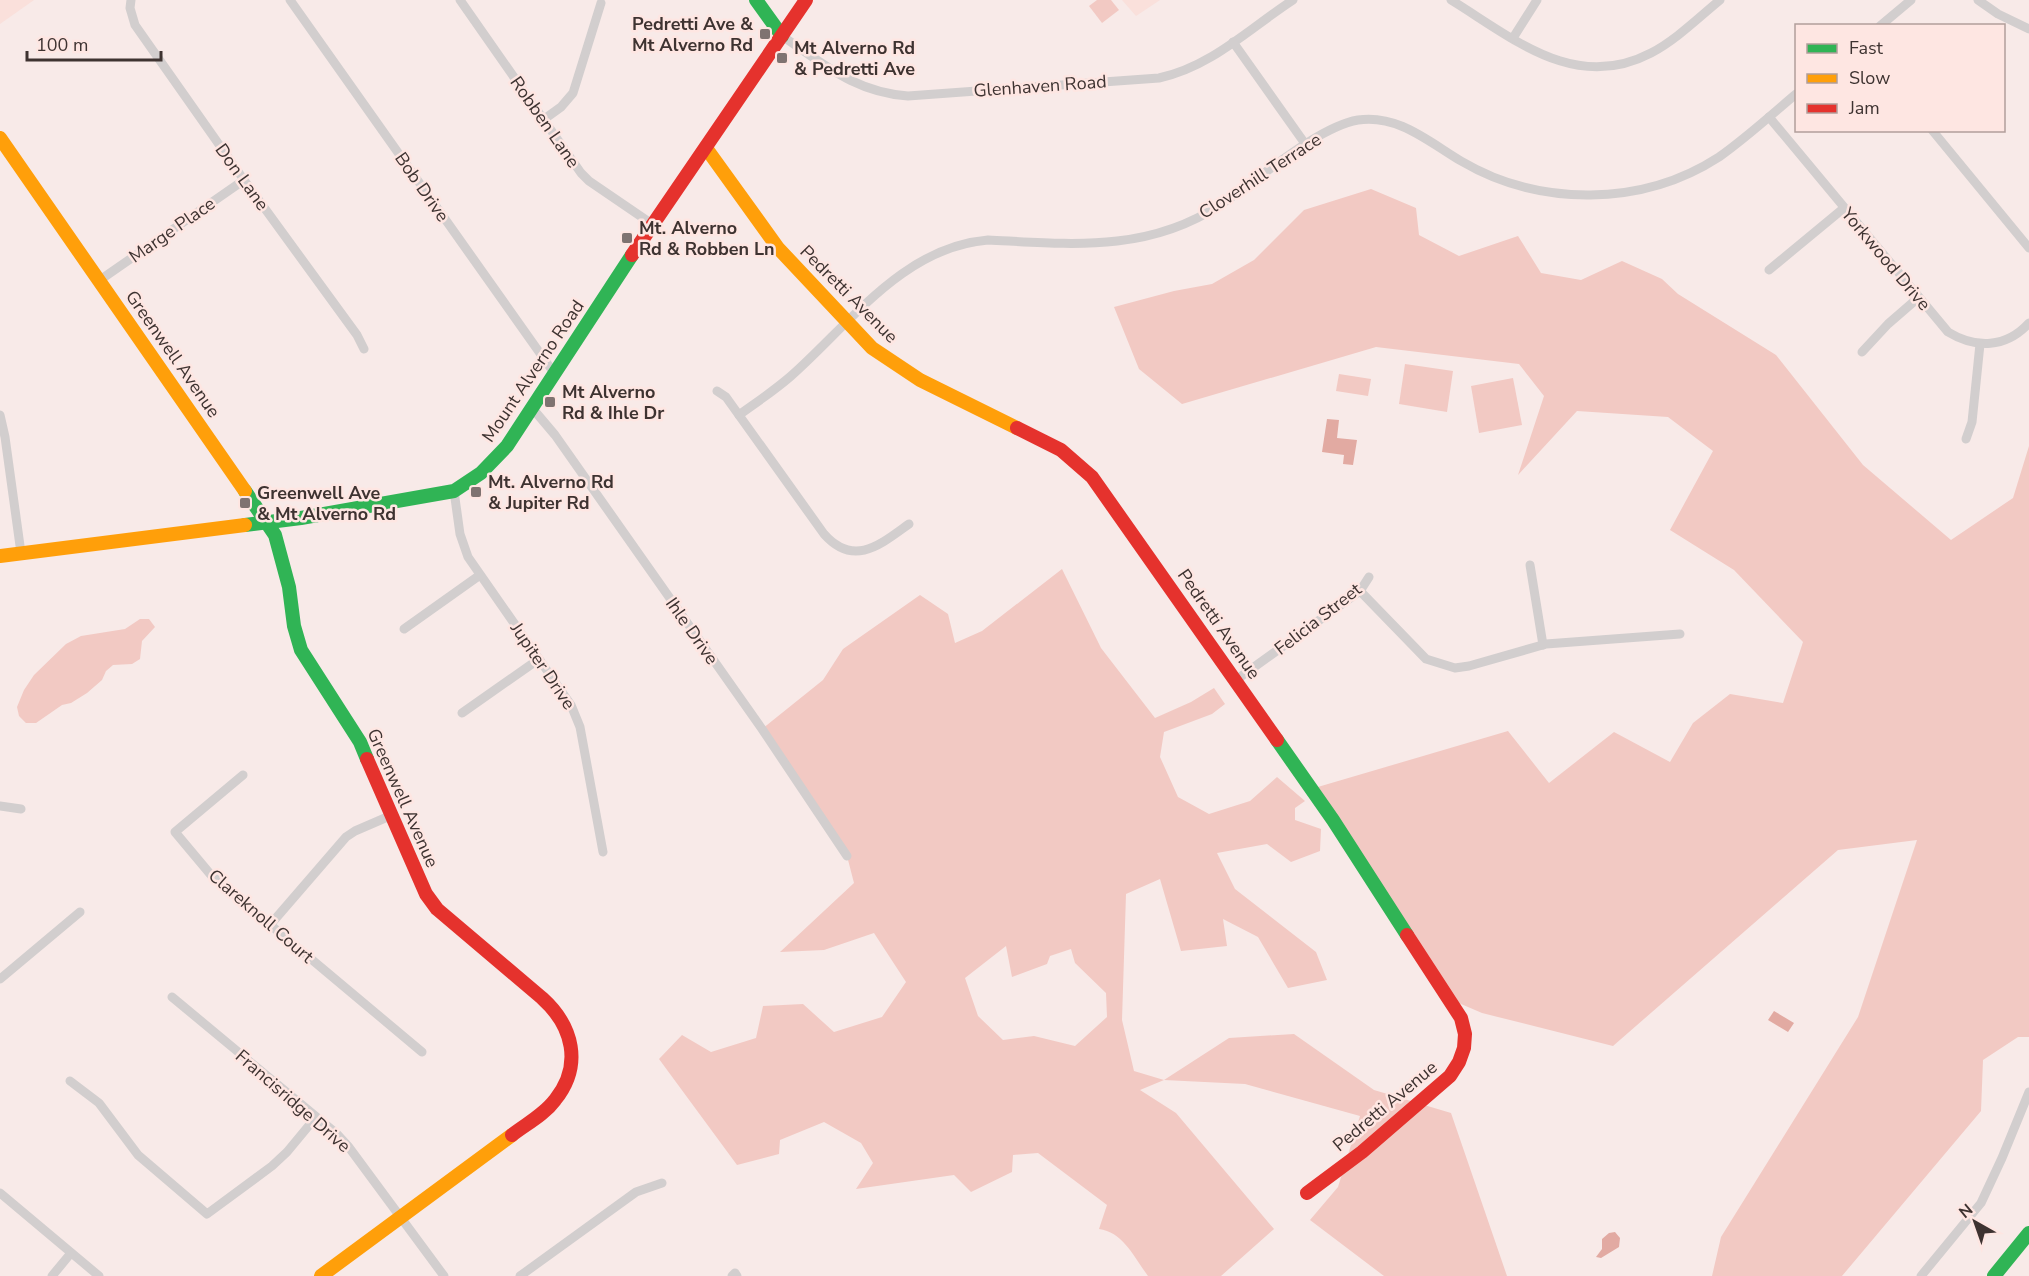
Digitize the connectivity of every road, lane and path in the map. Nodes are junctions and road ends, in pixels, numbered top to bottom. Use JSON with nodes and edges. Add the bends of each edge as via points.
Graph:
{"nodes":[{"id":1,"x":131,"y":0,"type":"edge"},
{"id":2,"x":290,"y":0,"type":"edge"},
{"id":3,"x":460,"y":0,"type":"edge"},
{"id":4,"x":756,"y":0,"type":"edge"},
{"id":5,"x":806,"y":0,"type":"edge"},
{"id":6,"x":1293,"y":0,"type":"edge"},
{"id":7,"x":1450,"y":0,"type":"edge"},
{"id":8,"x":1537,"y":0,"type":"edge"},
{"id":9,"x":1720,"y":0,"type":"edge"},
{"id":10,"x":1911,"y":0,"type":"edge"},
{"id":11,"x":1978,"y":0,"type":"edge"},
{"id":12,"x":600,"y":3,"type":"dead end"},
{"id":13,"x":1882,"y":24,"type":"edge"},
{"id":14,"x":2029,"y":29,"type":"edge"},
{"id":15,"x":782,"y":36,"type":"junction"},
{"id":16,"x":1513,"y":38,"type":"junction"},
{"id":17,"x":1233,"y":42,"type":"junction"},
{"id":18,"x":1795,"y":96,"type":"edge"},
{"id":19,"x":1769,"y":117,"type":"junction"},
{"id":20,"x":543,"y":120,"type":"junction"},
{"id":21,"x":1934,"y":132,"type":"edge"},
{"id":22,"x":0,"y":138,"type":"edge"},
{"id":23,"x":1306,"y":145,"type":"junction"},
{"id":24,"x":706,"y":148,"type":"junction"},
{"id":25,"x":244,"y":180,"type":"junction"},
{"id":26,"x":1844,"y":208,"type":"junction"},
{"id":27,"x":652,"y":224,"type":"junction"},
{"id":28,"x":2029,"y":248,"type":"edge"},
{"id":29,"x":1769,"y":270,"type":"dead end"},
{"id":30,"x":100,"y":280,"type":"junction"},
{"id":31,"x":1918,"y":298,"type":"junction"},
{"id":32,"x":848,"y":321,"type":"junction"},
{"id":33,"x":2028,"y":324,"type":"edge"},
{"id":34,"x":1980,"y":344,"type":"junction"},
{"id":35,"x":364,"y":349,"type":"dead end"},
{"id":36,"x":1862,"y":352,"type":"dead end"},
{"id":37,"x":554,"y":373,"type":"junction"},
{"id":38,"x":717,"y":391,"type":"dead end"},
{"id":39,"x":533,"y":409,"type":"junction"},
{"id":40,"x":0,"y":415,"type":"edge"},
{"id":41,"x":739,"y":415,"type":"junction"},
{"id":42,"x":1966,"y":439,"type":"dead end"},
{"id":43,"x":454,"y":491,"type":"junction"},
{"id":44,"x":267,"y":522,"type":"junction"},
{"id":45,"x":909,"y":524,"type":"dead end"},
{"id":46,"x":21,"y":553,"type":"junction"},
{"id":47,"x":0,"y":556,"type":"edge"},
{"id":48,"x":1530,"y":565,"type":"dead end"},
{"id":49,"x":480,"y":575,"type":"junction"},
{"id":50,"x":1369,"y":577,"type":"dead end"},
{"id":51,"x":1360,"y":591,"type":"junction"},
{"id":52,"x":404,"y":628,"type":"dead end"},
{"id":53,"x":1680,"y":634,"type":"dead end"},
{"id":54,"x":1543,"y":645,"type":"junction"},
{"id":55,"x":539,"y":659,"type":"junction"},
{"id":56,"x":1236,"y":680,"type":"junction"},
{"id":57,"x":462,"y":713,"type":"dead end"},
{"id":58,"x":243,"y":775,"type":"dead end"},
{"id":59,"x":0,"y":806,"type":"edge"},
{"id":60,"x":21,"y":809,"type":"dead end"},
{"id":61,"x":392,"y":815,"type":"junction"},
{"id":62,"x":603,"y":852,"type":"dead end"},
{"id":63,"x":847,"y":856,"type":"dead end"},
{"id":64,"x":80,"y":912,"type":"dead end"},
{"id":65,"x":270,"y":925,"type":"junction"},
{"id":66,"x":0,"y":980,"type":"edge"},
{"id":67,"x":172,"y":997,"type":"dead end"},
{"id":68,"x":422,"y":1052,"type":"dead end"},
{"id":69,"x":70,"y":1081,"type":"dead end"},
{"id":70,"x":2029,"y":1092,"type":"edge"},
{"id":71,"x":2020,"y":1116,"type":"junction"},
{"id":72,"x":316,"y":1117,"type":"junction"},
{"id":73,"x":2029,"y":1121,"type":"edge"},
{"id":74,"x":663,"y":1184,"type":"dead end"},
{"id":75,"x":0,"y":1193,"type":"edge"},
{"id":76,"x":1307,"y":1193,"type":"dead end"},
{"id":77,"x":400,"y":1217,"type":"junction"},
{"id":78,"x":2029,"y":1233,"type":"edge"},
{"id":79,"x":71,"y":1253,"type":"junction"},
{"id":80,"x":52,"y":1276,"type":"edge"},
{"id":81,"x":99,"y":1276,"type":"edge"},
{"id":82,"x":321,"y":1276,"type":"edge"},
{"id":83,"x":444,"y":1276,"type":"edge"},
{"id":84,"x":520,"y":1276,"type":"edge"},
{"id":85,"x":732,"y":1276,"type":"edge"},
{"id":86,"x":737,"y":1276,"type":"edge"},
{"id":87,"x":1921,"y":1276,"type":"edge"},
{"id":88,"x":1994,"y":1276,"type":"edge"}],
"edges":[{"from":1,"to":25,"type":"street","name":"Don Lane","via":[[135,24]]},
{"from":2,"to":37,"type":"street","name":"Bob Drive"},
{"from":3,"to":20,"type":"street","name":"Robben Lane"},
{"from":4,"to":15,"type":"street"},
{"from":5,"to":15,"type":"street","name":"Mount Alverno Road"},
{"from":6,"to":17,"type":"street","name":"Glenhaven Road"},
{"from":7,"to":16,"type":"street"},
{"from":8,"to":16,"type":"street"},
{"from":9,"to":16,"type":"street","via":[[1666,44],[1645,56],[1605,67],[1573,65],[1542,55]]},
{"from":10,"to":13,"type":"street"},
{"from":11,"to":14,"type":"street"},
{"from":12,"to":20,"type":"street","via":[[573,93]]},
{"from":15,"to":17,"type":"street","name":"Glenhaven Road","via":[[860,86],[908,96],[1159,78],[1191,69]]},
{"from":15,"to":24,"type":"street","name":"Mount Alverno Road"},
{"from":17,"to":23,"type":"street"},
{"from":18,"to":19,"type":"street","name":"Cloverhill Terrace"},
{"from":19,"to":23,"type":"street","name":"Cloverhill Terrace","via":[[1718,157],[1677,178],[1639,190],[1594,195],[1553,193],[1509,183],[1385,120],[1349,122]]},
{"from":19,"to":26,"type":"street","name":"Yorkwood Drive"},
{"from":20,"to":27,"type":"street","name":"Robben Lane","via":[[590,181]]},
{"from":21,"to":28,"type":"street"},
{"from":22,"to":30,"type":"street","name":"Greenwell Avenue"},
{"from":23,"to":32,"type":"street","name":"Cloverhill Terrace","via":[[1220,206],[1159,234],[1093,244],[972,241],[940,250],[887,285]]},
{"from":24,"to":27,"type":"street","name":"Mount Alverno Road"},
{"from":24,"to":32,"type":"street","name":"Pedretti Avenue","via":[[778,248]]},
{"from":25,"to":30,"type":"street","name":"Marge Place"},
{"from":25,"to":35,"type":"street","name":"Don Lane"},
{"from":26,"to":29,"type":"street"},
{"from":26,"to":31,"type":"street","name":"Yorkwood Drive"},
{"from":27,"to":37,"type":"street","name":"Mount Alverno Road"},
{"from":30,"to":44,"type":"street","name":"Greenwell Avenue"},
{"from":31,"to":34,"type":"street","name":"Yorkwood Drive","via":[[1948,332]]},
{"from":31,"to":36,"type":"street"},
{"from":32,"to":41,"type":"street","name":"Cloverhill Terrace","via":[[791,376]]},
{"from":32,"to":56,"type":"street","name":"Pedretti Avenue","via":[[872,348],[899,367],[1060,450],[1084,468]]},
{"from":33,"to":34,"type":"street","via":[[2004,340]]},
{"from":34,"to":42,"type":"street","via":[[1972,422]]},
{"from":37,"to":39,"type":"street","name":"Mount Alverno Road"},
{"from":38,"to":41,"type":"street"},
{"from":39,"to":43,"type":"street","name":"Mount Alverno Road","via":[[494,461]]},
{"from":39,"to":63,"type":"street","name":"Ihle Drive","via":[[762,729]]},
{"from":40,"to":46,"type":"street"},
{"from":41,"to":45,"type":"street","via":[[824,534],[836,545],[853,551],[871,549]]},
{"from":43,"to":44,"type":"street","name":"Mount Alverno Road"},
{"from":43,"to":49,"type":"street","name":"Jupiter Drive","via":[[463,546]]},
{"from":44,"to":46,"type":"street","name":"Mount Alverno Road"},
{"from":44,"to":61,"type":"street","name":"Greenwell Avenue","via":[[279,547],[301,650],[360,742]]},
{"from":46,"to":47,"type":"street","name":"Mount Alverno Road"},
{"from":48,"to":54,"type":"street"},
{"from":49,"to":52,"type":"street"},
{"from":49,"to":55,"type":"street","name":"Jupiter Drive"},
{"from":50,"to":51,"type":"street","name":"Felicia Street"},
{"from":51,"to":54,"type":"street","via":[[1426,659],[1455,668]]},
{"from":51,"to":56,"type":"street","name":"Felicia Street"},
{"from":53,"to":54,"type":"street"},
{"from":55,"to":57,"type":"street"},
{"from":55,"to":62,"type":"street","name":"Jupiter Drive","via":[[571,705],[580,727]]},
{"from":56,"to":76,"type":"street","name":"Pedretti Avenue","via":[[1346,840],[1461,1018],[1466,1034],[1462,1059],[1450,1076],[1362,1152]]},
{"from":58,"to":65,"type":"street","name":"Clareknoll Court","via":[[174,832],[211,875]]},
{"from":59,"to":60,"type":"street"},
{"from":61,"to":65,"type":"street","via":[[346,837]]},
{"from":61,"to":77,"type":"street","name":"Greenwell Avenue","via":[[420,882],[437,909],[550,1005],[569,1036],[572,1056],[565,1086],[555,1102]]},
{"from":64,"to":66,"type":"street"},
{"from":65,"to":68,"type":"street","name":"Clareknoll Court"},
{"from":67,"to":72,"type":"street","name":"Francisridge Drive"},
{"from":69,"to":72,"type":"street","via":[[99,1103],[138,1155],[207,1214],[272,1166]]},
{"from":70,"to":71,"type":"street"},
{"from":71,"to":73,"type":"street"},
{"from":71,"to":87,"type":"street","via":[[1981,1203]]},
{"from":72,"to":77,"type":"street","name":"Francisridge Drive","via":[[348,1146]]},
{"from":74,"to":84,"type":"street","via":[[636,1192]]},
{"from":75,"to":79,"type":"street"},
{"from":77,"to":82,"type":"street","name":"Greenwell Avenue"},
{"from":77,"to":83,"type":"street","name":"Francisridge Drive"},
{"from":78,"to":88,"type":"street"},
{"from":79,"to":80,"type":"street"},
{"from":79,"to":81,"type":"street"},
{"from":85,"to":86,"type":"street"}]}
